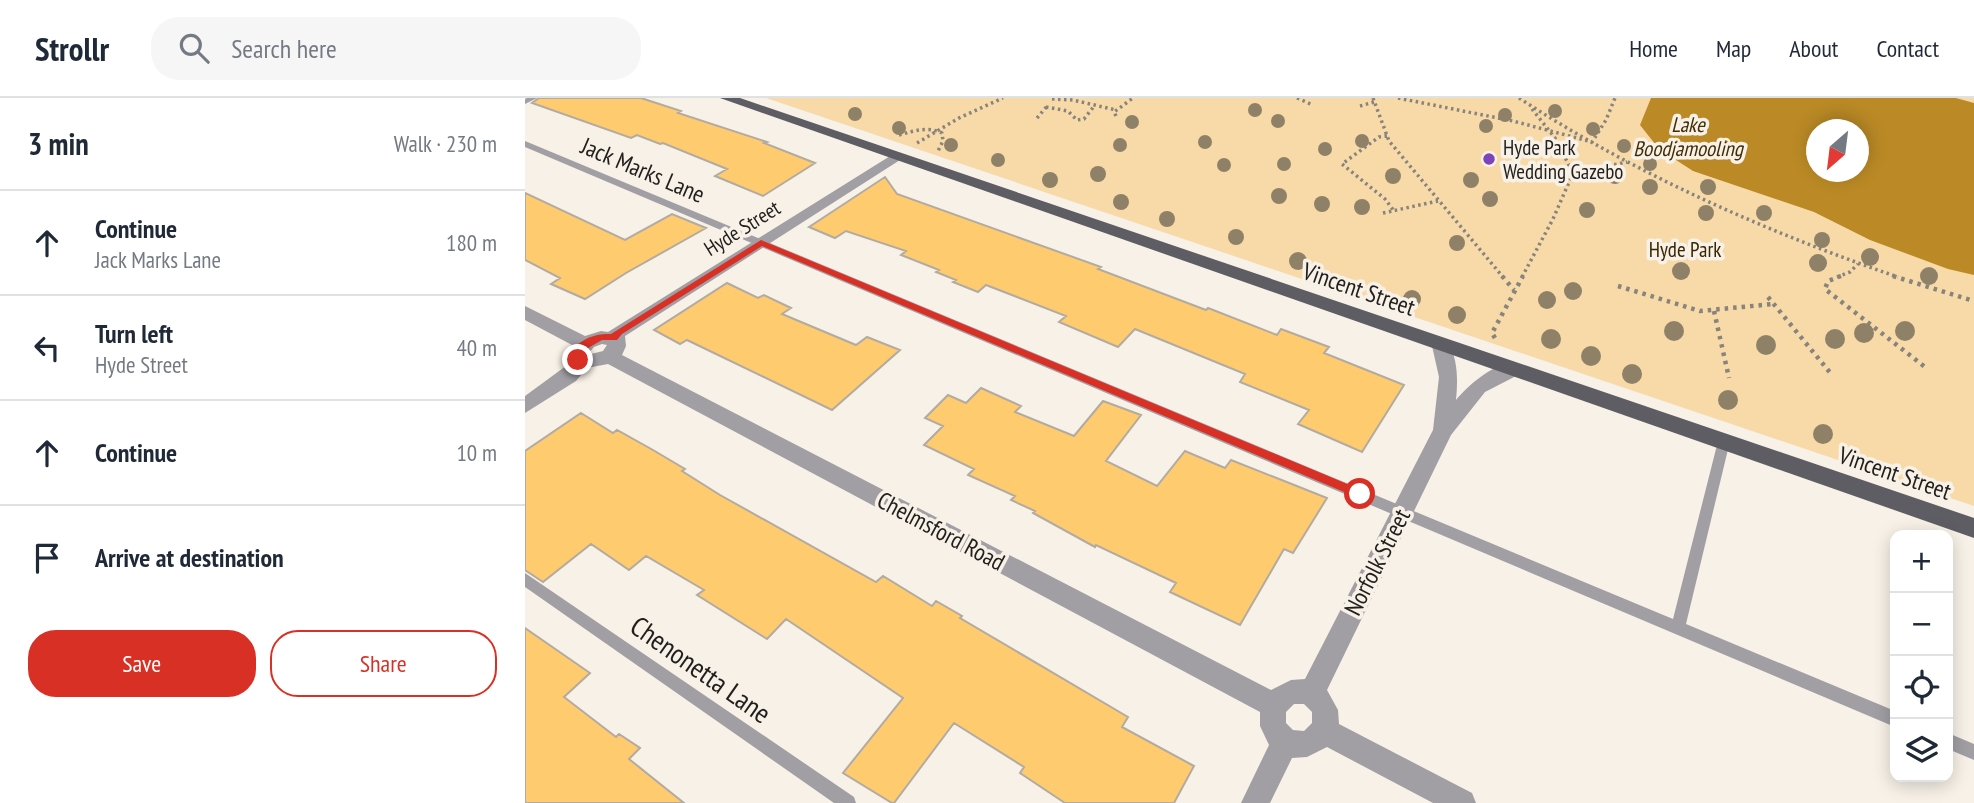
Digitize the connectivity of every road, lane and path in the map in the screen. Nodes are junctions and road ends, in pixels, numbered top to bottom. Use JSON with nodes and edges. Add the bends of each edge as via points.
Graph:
{"nodes":[{"id":1,"x":533,"y":98,"type":"edge"},
{"id":2,"x":727,"y":98,"type":"edge"},
{"id":3,"x":1003,"y":98,"type":"edge"},
{"id":4,"x":1090,"y":98,"type":"edge"},
{"id":5,"x":1133,"y":98,"type":"edge"},
{"id":6,"x":1297,"y":98,"type":"edge"},
{"id":7,"x":1398,"y":98,"type":"edge"},
{"id":8,"x":1519,"y":98,"type":"edge"},
{"id":9,"x":1615,"y":98,"type":"edge"},
{"id":10,"x":1053,"y":99,"type":"edge"},
{"id":11,"x":1373,"y":100,"type":"edge"},
{"id":12,"x":525,"y":102,"type":"edge"},
{"id":13,"x":1084,"y":103,"type":"junction"},
{"id":14,"x":1094,"y":105,"type":"junction"},
{"id":15,"x":1313,"y":105,"type":"dead end"},
{"id":16,"x":1529,"y":105,"type":"junction"},
{"id":17,"x":1360,"y":106,"type":"dead end"},
{"id":18,"x":1046,"y":107,"type":"junction"},
{"id":19,"x":1115,"y":110,"type":"junction"},
{"id":20,"x":1116,"y":116,"type":"dead end"},
{"id":21,"x":1037,"y":118,"type":"dead end"},
{"id":22,"x":938,"y":130,"type":"junction"},
{"id":23,"x":1549,"y":130,"type":"junction"},
{"id":24,"x":1387,"y":136,"type":"junction"},
{"id":25,"x":890,"y":138,"type":"dead end"},
{"id":26,"x":1591,"y":142,"type":"junction"},
{"id":27,"x":525,"y":144,"type":"edge"},
{"id":28,"x":903,"y":152,"type":"junction"},
{"id":29,"x":935,"y":155,"type":"dead end"},
{"id":30,"x":1628,"y":161,"type":"junction"},
{"id":31,"x":1573,"y":173,"type":"junction"},
{"id":32,"x":1438,"y":201,"type":"junction"},
{"id":33,"x":1394,"y":211,"type":"junction"},
{"id":34,"x":1383,"y":213,"type":"dead end"},
{"id":35,"x":761,"y":243,"type":"junction"},
{"id":36,"x":1858,"y":264,"type":"junction"},
{"id":37,"x":1618,"y":286,"type":"dead end"},
{"id":38,"x":1514,"y":290,"type":"junction"},
{"id":39,"x":1768,"y":297,"type":"dead end"},
{"id":40,"x":1974,"y":301,"type":"edge"},
{"id":41,"x":1773,"y":304,"type":"junction"},
{"id":42,"x":1714,"y":312,"type":"junction"},
{"id":43,"x":525,"y":313,"type":"edge"},
{"id":44,"x":1497,"y":341,"type":"dead end"},
{"id":45,"x":1441,"y":346,"type":"junction"},
{"id":46,"x":611,"y":347,"type":"junction"},
{"id":47,"x":584,"y":353,"type":"junction"},
{"id":48,"x":1926,"y":367,"type":"dead end"},
{"id":49,"x":1511,"y":370,"type":"junction"},
{"id":50,"x":1832,"y":375,"type":"dead end"},
{"id":51,"x":1729,"y":378,"type":"dead end"},
{"id":52,"x":525,"y":405,"type":"edge"},
{"id":53,"x":1443,"y":430,"type":"junction"},
{"id":54,"x":1724,"y":442,"type":"junction"},
{"id":55,"x":1403,"y":512,"type":"junction"},
{"id":56,"x":1974,"y":528,"type":"edge"},
{"id":57,"x":525,"y":579,"type":"edge"},
{"id":58,"x":1678,"y":628,"type":"junction"},
{"id":59,"x":1311,"y":694,"type":"junction"},
{"id":60,"x":1274,"y":705,"type":"junction"},
{"id":61,"x":1890,"y":717,"type":"edge"},
{"id":62,"x":1324,"y":731,"type":"junction"},
{"id":63,"x":1286,"y":741,"type":"junction"},
{"id":64,"x":1953,"y":743,"type":"edge"},
{"id":65,"x":1974,"y":752,"type":"edge"},
{"id":66,"x":848,"y":803,"type":"edge"},
{"id":67,"x":1255,"y":803,"type":"edge"},
{"id":68,"x":1462,"y":803,"type":"edge"}],
"edges":[{"from":1,"to":12,"type":"lane"},
{"from":2,"to":28,"type":"main road","name":"Vincent Street"},
{"from":3,"to":22,"type":"path"},
{"from":4,"to":13,"type":"path"},
{"from":5,"to":19,"type":"path"},
{"from":6,"to":15,"type":"path"},
{"from":7,"to":23,"type":"path"},
{"from":8,"to":16,"type":"path"},
{"from":9,"to":26,"type":"path"},
{"from":10,"to":13,"type":"path"},
{"from":10,"to":18,"type":"path"},
{"from":11,"to":17,"type":"path"},
{"from":11,"to":24,"type":"path"},
{"from":13,"to":14,"type":"path"},
{"from":14,"to":18,"type":"path","via":[[1084,119],[1077,120],[1068,111]]},
{"from":14,"to":19,"type":"path"},
{"from":16,"to":23,"type":"path"},
{"from":16,"to":26,"type":"path"},
{"from":18,"to":21,"type":"path"},
{"from":19,"to":20,"type":"path"},
{"from":22,"to":25,"type":"path"},
{"from":22,"to":28,"type":"path"},
{"from":22,"to":29,"type":"path","via":[[943,141]]},
{"from":23,"to":26,"type":"path"},
{"from":23,"to":31,"type":"path"},
{"from":24,"to":32,"type":"path"},
{"from":24,"to":33,"type":"path","via":[[1342,164]]},
{"from":26,"to":30,"type":"path"},
{"from":27,"to":35,"type":"lane","name":"Jack Marks Lane"},
{"from":28,"to":35,"type":"street","name":"Hyde Street"},
{"from":28,"to":45,"type":"main road","name":"Vincent Street"},
{"from":30,"to":31,"type":"path"},
{"from":30,"to":36,"type":"path"},
{"from":31,"to":38,"type":"path"},
{"from":32,"to":33,"type":"path"},
{"from":32,"to":38,"type":"path"},
{"from":33,"to":34,"type":"path"},
{"from":35,"to":46,"type":"street","name":"Hyde Street","via":[[618,332]]},
{"from":35,"to":55,"type":"lane","name":"Jack Marks Lane"},
{"from":36,"to":40,"type":"path"},
{"from":36,"to":48,"type":"path","via":[[1828,281],[1825,289]]},
{"from":37,"to":42,"type":"path"},
{"from":38,"to":44,"type":"path","via":[[1492,333]]},
{"from":39,"to":41,"type":"path"},
{"from":41,"to":42,"type":"path"},
{"from":41,"to":50,"type":"path"},
{"from":42,"to":51,"type":"path"},
{"from":43,"to":47,"type":"street"},
{"from":45,"to":49,"type":"main road","name":"Vincent Street"},
{"from":45,"to":53,"type":"street","name":"Norfolk Street","via":[[1449,377]]},
{"from":46,"to":47,"type":"street","via":[[601,337]]},
{"from":46,"to":60,"type":"street","name":"Chelmsford Road"},
{"from":47,"to":52,"type":"street","via":[[569,376]]},
{"from":49,"to":53,"type":"street","name":"Norfolk Street","via":[[1478,387]]},
{"from":49,"to":54,"type":"main road","name":"Vincent Street"},
{"from":53,"to":55,"type":"street","name":"Norfolk Street"},
{"from":54,"to":56,"type":"main road","name":"Vincent Street"},
{"from":54,"to":58,"type":"lane"},
{"from":55,"to":58,"type":"lane","name":"Jack Marks Lane"},
{"from":55,"to":59,"type":"street","name":"Norfolk Street"},
{"from":57,"to":66,"type":"lane","name":"Chenonetta Lane"},
{"from":58,"to":61,"type":"lane","name":"Jack Marks Lane"},
{"from":59,"to":60,"type":"street","via":[[1297,691]]},
{"from":59,"to":62,"type":"street","via":[[1327,716]]},
{"from":60,"to":63,"type":"street","via":[[1276,732]]},
{"from":62,"to":63,"type":"street","via":[[1315,741],[1300,745]]},
{"from":62,"to":68,"type":"street"},
{"from":63,"to":67,"type":"street"},
{"from":64,"to":65,"type":"lane"}]}
